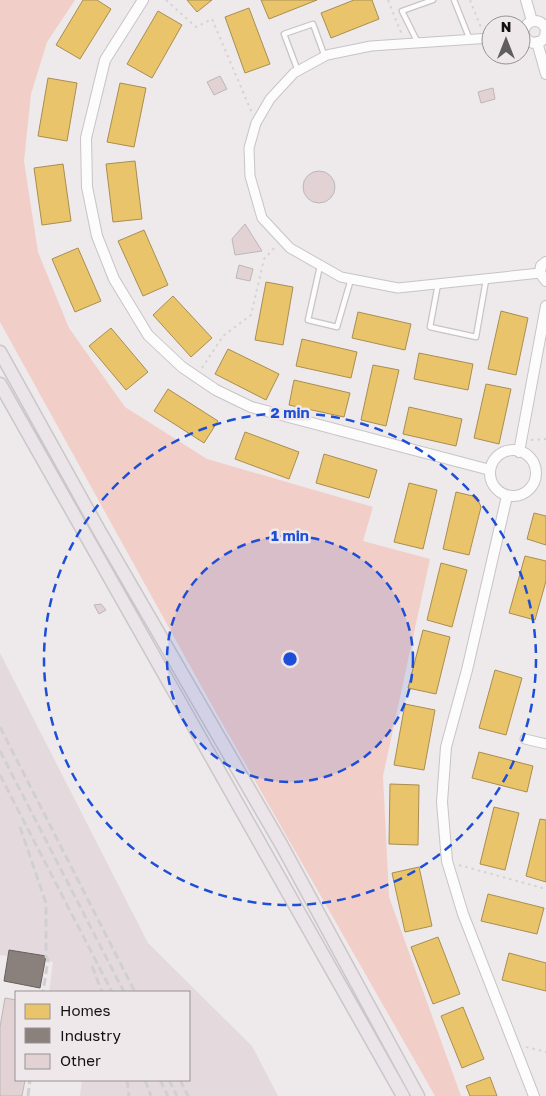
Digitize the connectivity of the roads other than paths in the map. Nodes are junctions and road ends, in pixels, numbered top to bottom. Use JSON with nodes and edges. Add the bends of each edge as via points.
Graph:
{"nodes":[{"id":1,"x":143,"y":0,"type":"edge"},
{"id":2,"x":433,"y":0,"type":"edge"},
{"id":3,"x":454,"y":0,"type":"edge"},
{"id":4,"x":526,"y":0,"type":"edge"},
{"id":5,"x":532,"y":21,"type":"joint"},
{"id":6,"x":546,"y":33,"type":"edge"},
{"id":7,"x":481,"y":39,"type":"edge"},
{"id":8,"x":470,"y":40,"type":"junction"},
{"id":9,"x":531,"y":42,"type":"edge"},
{"id":10,"x":537,"y":42,"type":"junction"},
{"id":11,"x":419,"y":44,"type":"junction"},
{"id":12,"x":325,"y":56,"type":"junction"},
{"id":13,"x":298,"y":71,"type":"junction"},
{"id":14,"x":546,"y":74,"type":"edge"},
{"id":15,"x":546,"y":262,"type":"edge"},
{"id":16,"x":320,"y":265,"type":"junction"},
{"id":17,"x":543,"y":277,"type":"edge"},
{"id":18,"x":351,"y":279,"type":"junction"},
{"id":19,"x":486,"y":280,"type":"junction"},
{"id":20,"x":438,"y":284,"type":"junction"},
{"id":21,"x":546,"y":306,"type":"edge"},
{"id":22,"x":0,"y":352,"type":"edge"},
{"id":23,"x":0,"y":384,"type":"edge"},
{"id":24,"x":519,"y":452,"type":"junction"},
{"id":25,"x":490,"y":470,"type":"junction"},
{"id":26,"x":535,"y":480,"type":"junction"},
{"id":27,"x":546,"y":483,"type":"edge"},
{"id":28,"x":507,"y":496,"type":"junction"},
{"id":29,"x":525,"y":740,"type":"dead end"},
{"id":30,"x":546,"y":744,"type":"edge"},
{"id":31,"x":403,"y":1096,"type":"edge"},
{"id":32,"x":418,"y":1096,"type":"edge"},
{"id":33,"x":534,"y":1096,"type":"edge"}],
"edges":[{"from":1,"to":25,"type":"street","via":[[105,60],[86,138],[87,187],[97,236],[114,279],[148,335],[196,377],[251,407]]},
{"from":2,"to":11,"type":"lane","via":[[402,11]]},
{"from":3,"to":8,"type":"lane"},
{"from":4,"to":5,"type":"street"},
{"from":5,"to":6,"type":"street","via":[[543,25]]},
{"from":6,"to":10,"type":"street"},
{"from":7,"to":8,"type":"street"},
{"from":8,"to":11,"type":"street"},
{"from":9,"to":10,"type":"street"},
{"from":10,"to":14,"type":"street"},
{"from":11,"to":12,"type":"street","via":[[371,46]]},
{"from":12,"to":13,"type":"street"},
{"from":12,"to":13,"type":"lane","via":[[313,24],[284,34]]},
{"from":13,"to":16,"type":"street","via":[[270,98],[256,123],[249,148],[250,176],[262,218],[290,248]]},
{"from":15,"to":17,"type":"street","via":[[541,266]]},
{"from":16,"to":18,"type":"street"},
{"from":16,"to":18,"type":"lane","via":[[308,320],[337,327]]},
{"from":17,"to":19,"type":"street"},
{"from":18,"to":20,"type":"street","via":[[398,288]]},
{"from":19,"to":20,"type":"street"},
{"from":19,"to":20,"type":"lane","via":[[476,337],[430,327]]},
{"from":21,"to":24,"type":"street"},
{"from":22,"to":32,"type":"main road","via":[[281,844]]},
{"from":23,"to":31,"type":"main road"},
{"from":24,"to":25,"type":"street","via":[[504,452],[492,463]]},
{"from":24,"to":26,"type":"street","via":[[531,460]]},
{"from":25,"to":28,"type":"street","via":[[496,489]]},
{"from":26,"to":27,"type":"street"},
{"from":26,"to":28,"type":"street","via":[[527,491]]},
{"from":28,"to":33,"type":"street","via":[[446,747],[442,802],[447,861],[463,914]]},
{"from":29,"to":30,"type":"street"}]}
